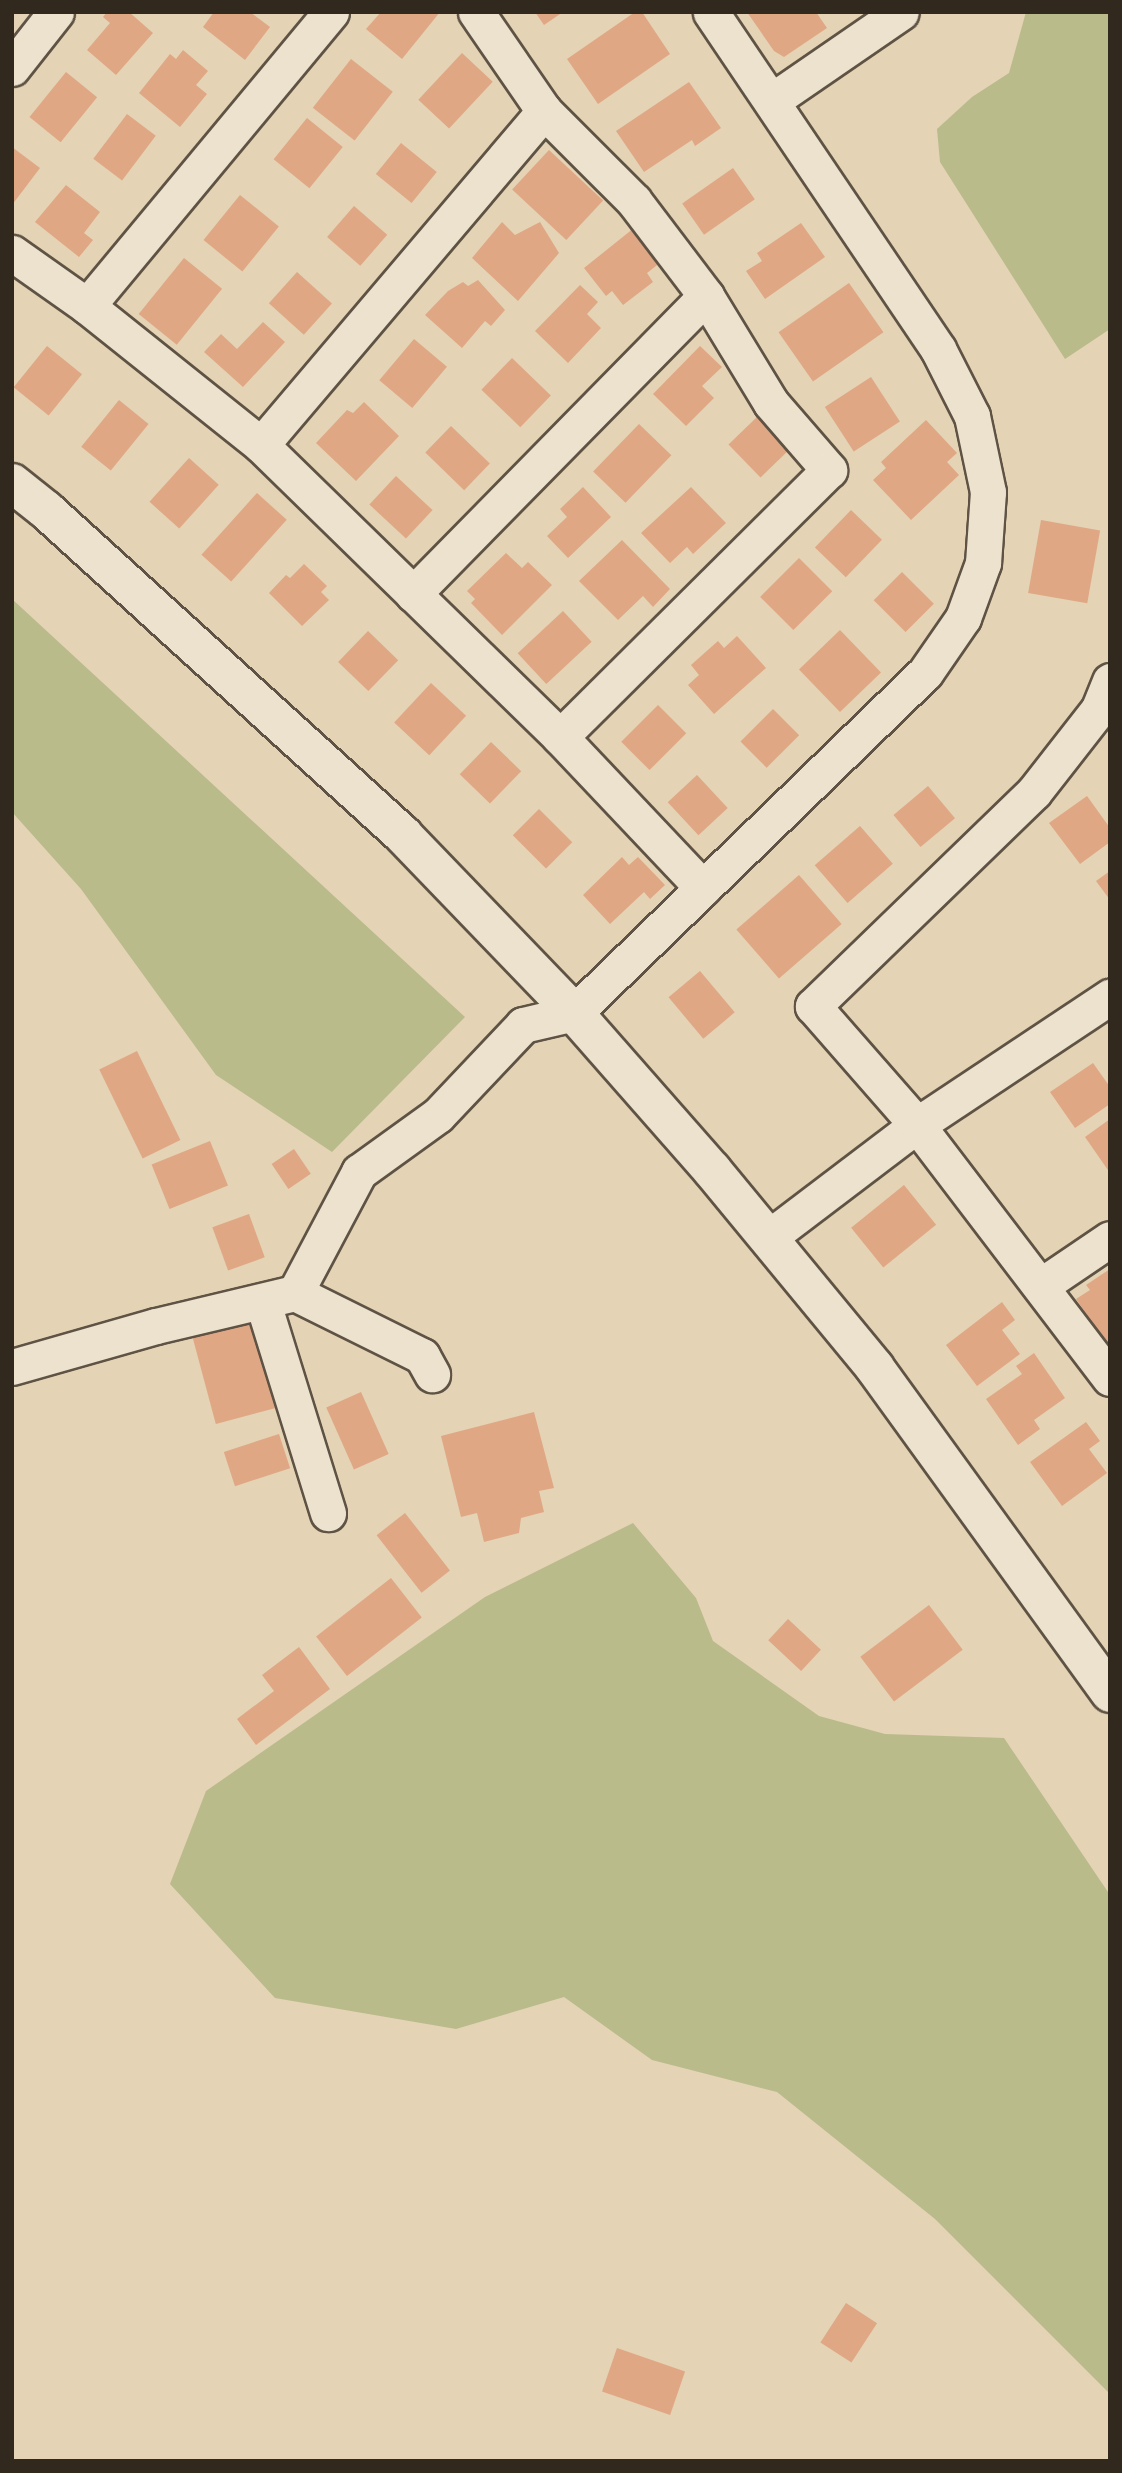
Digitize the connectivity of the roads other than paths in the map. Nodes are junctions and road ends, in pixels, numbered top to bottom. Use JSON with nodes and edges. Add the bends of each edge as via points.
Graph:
{"nodes":[{"id":1,"x":56,"y":12,"type":"edge"},
{"id":2,"x":331,"y":12,"type":"edge"},
{"id":3,"x":475,"y":12,"type":"edge"},
{"id":4,"x":711,"y":12,"type":"edge"},
{"id":5,"x":901,"y":12,"type":"edge"},
{"id":6,"x":12,"y":68,"type":"edge"},
{"id":7,"x":773,"y":100,"type":"junction"},
{"id":8,"x":544,"y":111,"type":"junction"},
{"id":9,"x":12,"y":253,"type":"edge"},
{"id":10,"x":706,"y":296,"type":"junction"},
{"id":11,"x":87,"y":306,"type":"junction"},
{"id":12,"x":261,"y":445,"type":"junction"},
{"id":13,"x":12,"y":483,"type":"edge"},
{"id":14,"x":412,"y":594,"type":"junction"},
{"id":15,"x":1110,"y":681,"type":"edge"},
{"id":16,"x":560,"y":737,"type":"junction"},
{"id":17,"x":704,"y":888,"type":"junction"},
{"id":18,"x":1110,"y":997,"type":"edge"},
{"id":19,"x":574,"y":1013,"type":"junction"},
{"id":20,"x":917,"y":1125,"type":"junction"},
{"id":21,"x":768,"y":1238,"type":"junction"},
{"id":22,"x":1110,"y":1239,"type":"edge"},
{"id":23,"x":1042,"y":1285,"type":"junction"},
{"id":24,"x":279,"y":1298,"type":"junction"},
{"id":25,"x":12,"y":1367,"type":"edge"},
{"id":26,"x":432,"y":1374,"type":"dead end"},
{"id":27,"x":1110,"y":1378,"type":"edge"},
{"id":28,"x":328,"y":1513,"type":"dead end"},
{"id":29,"x":1103,"y":1669,"type":"edge"}],
"edges":[{"from":1,"to":6,"type":"street"},
{"from":2,"to":11,"type":"street"},
{"from":3,"to":8,"type":"street"},
{"from":4,"to":7,"type":"street"},
{"from":5,"to":7,"type":"street"},
{"from":7,"to":17,"type":"street","via":[[939,349],[972,416],[988,492],[983,563],[963,618],[925,673]]},
{"from":8,"to":10,"type":"street","via":[[634,201]]},
{"from":8,"to":12,"type":"street"},
{"from":9,"to":11,"type":"street"},
{"from":10,"to":14,"type":"street"},
{"from":10,"to":16,"type":"street","via":[[771,403],[829,470]]},
{"from":11,"to":12,"type":"street"},
{"from":12,"to":14,"type":"street"},
{"from":13,"to":19,"type":"street","via":[[403,835]]},
{"from":14,"to":16,"type":"street"},
{"from":15,"to":20,"type":"street","via":[[1098,710],[1034,793],[813,1006]]},
{"from":16,"to":17,"type":"street"},
{"from":17,"to":19,"type":"street"},
{"from":18,"to":20,"type":"street"},
{"from":19,"to":21,"type":"street"},
{"from":19,"to":24,"type":"street","via":[[523,1025],[438,1115],[359,1172]]},
{"from":20,"to":21,"type":"street"},
{"from":20,"to":23,"type":"street"},
{"from":21,"to":29,"type":"street","via":[[875,1367]]},
{"from":22,"to":23,"type":"street"},
{"from":23,"to":27,"type":"street"},
{"from":24,"to":25,"type":"street","via":[[156,1326]]},
{"from":24,"to":26,"type":"street","via":[[422,1356]]},
{"from":24,"to":28,"type":"street"}]}
